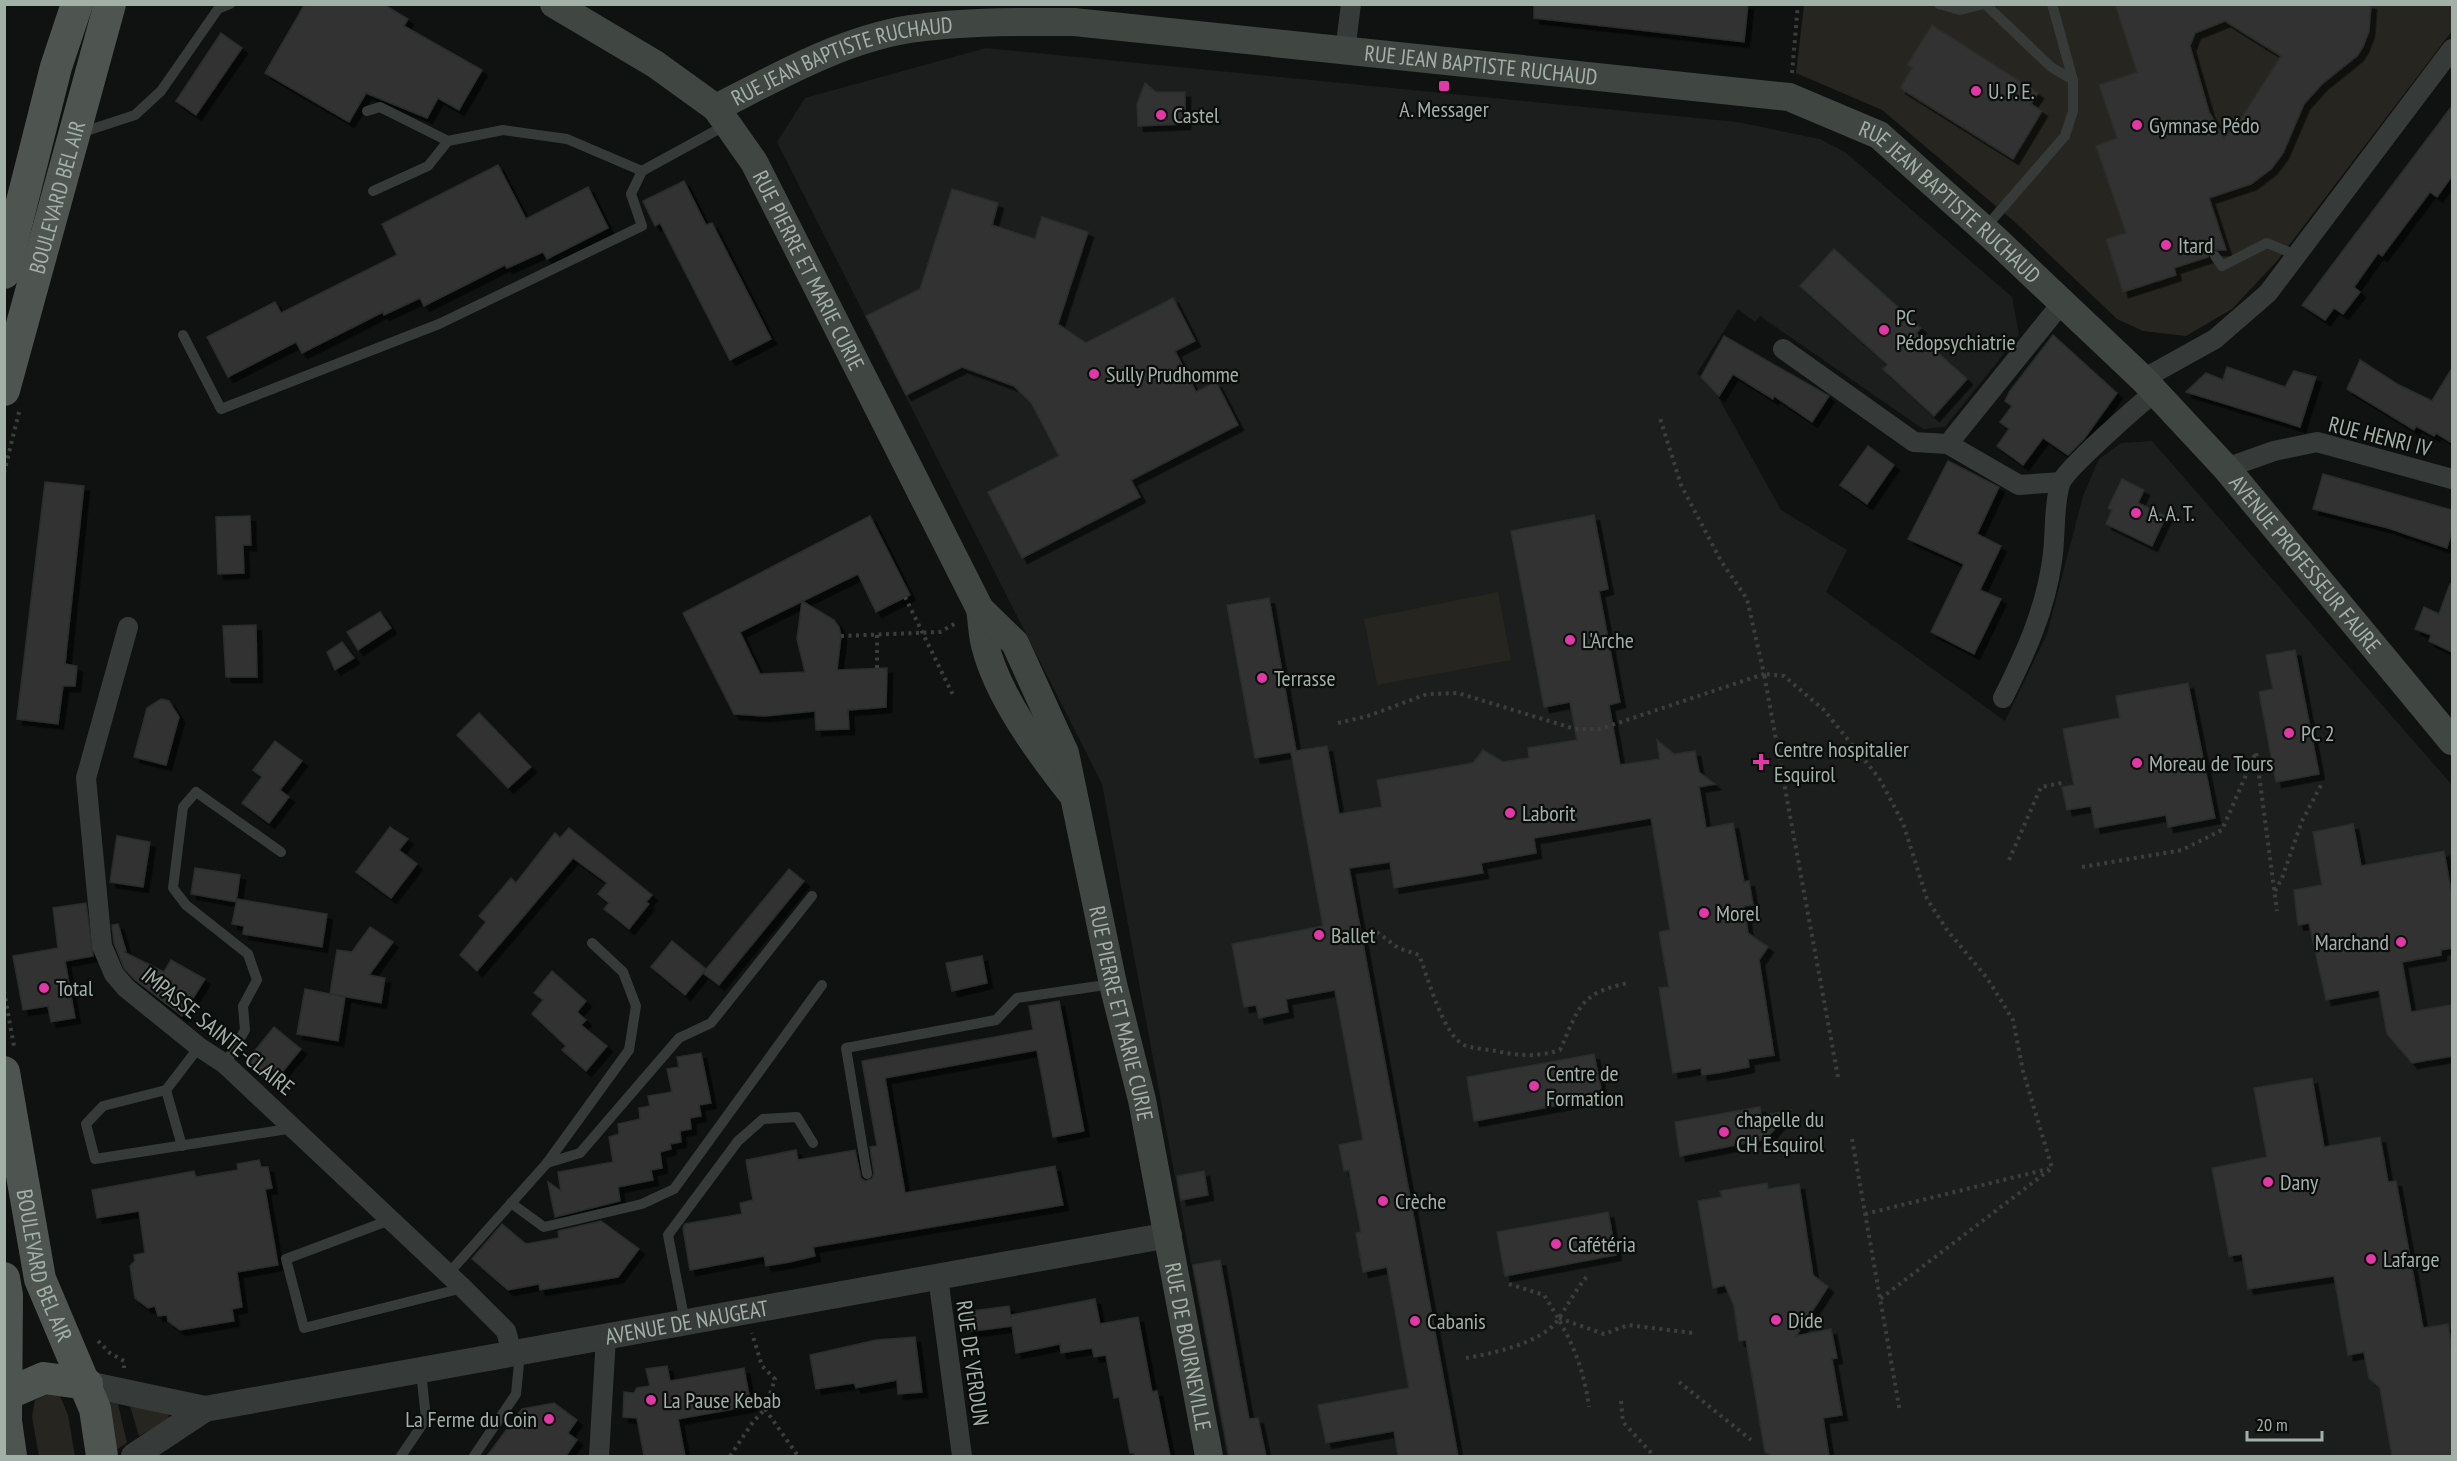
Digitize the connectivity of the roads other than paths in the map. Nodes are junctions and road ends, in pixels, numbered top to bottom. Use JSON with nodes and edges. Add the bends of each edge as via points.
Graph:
{"nodes":[{"id":1,"x":77,"y":4,"type":"edge"},
{"id":2,"x":110,"y":4,"type":"edge"},
{"id":3,"x":230,"y":4,"type":"edge"},
{"id":4,"x":1351,"y":4,"type":"edge"},
{"id":5,"x":1939,"y":4,"type":"edge"},
{"id":6,"x":1984,"y":4,"type":"edge"},
{"id":7,"x":2052,"y":4,"type":"edge"},
{"id":8,"x":571,"y":9,"type":"edge"},
{"id":9,"x":981,"y":13,"type":"edge"},
{"id":10,"x":2452,"y":49,"type":"edge"},
{"id":11,"x":1345,"y":51,"type":"junction"},
{"id":12,"x":2073,"y":80,"type":"junction"},
{"id":13,"x":366,"y":111,"type":"dead end"},
{"id":14,"x":722,"y":116,"type":"junction"},
{"id":15,"x":74,"y":135,"type":"junction"},
{"id":16,"x":448,"y":141,"type":"junction"},
{"id":17,"x":642,"y":171,"type":"junction"},
{"id":18,"x":30,"y":178,"type":"junction"},
{"id":19,"x":373,"y":192,"type":"dead end"},
{"id":20,"x":4,"y":205,"type":"edge"},
{"id":21,"x":1984,"y":229,"type":"junction"},
{"id":22,"x":2296,"y":255,"type":"junction"},
{"id":23,"x":2215,"y":256,"type":"dead end"},
{"id":24,"x":4,"y":273,"type":"edge"},
{"id":25,"x":2061,"y":304,"type":"junction"},
{"id":26,"x":183,"y":335,"type":"dead end"},
{"id":27,"x":1782,"y":349,"type":"dead end"},
{"id":28,"x":2149,"y":386,"type":"junction"},
{"id":29,"x":4,"y":390,"type":"edge"},
{"id":30,"x":1948,"y":444,"type":"junction"},
{"id":31,"x":2226,"y":468,"type":"junction"},
{"id":32,"x":2452,"y":479,"type":"edge"},
{"id":33,"x":2061,"y":482,"type":"junction"},
{"id":34,"x":128,"y":627,"type":"dead end"},
{"id":35,"x":2002,"y":698,"type":"dead end"},
{"id":36,"x":2452,"y":741,"type":"edge"},
{"id":37,"x":281,"y":852,"type":"dead end"},
{"id":38,"x":812,"y":896,"type":"dead end"},
{"id":39,"x":592,"y":943,"type":"dead end"},
{"id":40,"x":1113,"y":984,"type":"junction"},
{"id":41,"x":822,"y":985,"type":"dead end"},
{"id":42,"x":199,"y":1047,"type":"junction"},
{"id":43,"x":225,"y":1064,"type":"junction"},
{"id":44,"x":4,"y":1072,"type":"edge"},
{"id":45,"x":166,"y":1090,"type":"junction"},
{"id":46,"x":296,"y":1127,"type":"junction"},
{"id":47,"x":813,"y":1143,"type":"dead end"},
{"id":48,"x":182,"y":1146,"type":"junction"},
{"id":49,"x":547,"y":1163,"type":"junction"},
{"id":50,"x":867,"y":1174,"type":"dead end"},
{"id":51,"x":511,"y":1203,"type":"junction"},
{"id":52,"x":390,"y":1220,"type":"junction"},
{"id":53,"x":1169,"y":1235,"type":"junction"},
{"id":54,"x":448,"y":1275,"type":"junction"},
{"id":55,"x":938,"y":1277,"type":"junction"},
{"id":56,"x":4,"y":1278,"type":"edge"},
{"id":57,"x":463,"y":1288,"type":"junction"},
{"id":58,"x":685,"y":1322,"type":"junction"},
{"id":59,"x":606,"y":1337,"type":"junction"},
{"id":60,"x":516,"y":1353,"type":"junction"},
{"id":61,"x":421,"y":1371,"type":"junction"},
{"id":62,"x":87,"y":1383,"type":"junction"},
{"id":63,"x":6,"y":1394,"type":"edge"},
{"id":64,"x":205,"y":1409,"type":"junction"},
{"id":65,"x":11,"y":1456,"type":"edge"},
{"id":66,"x":102,"y":1456,"type":"edge"},
{"id":67,"x":134,"y":1456,"type":"edge"},
{"id":68,"x":401,"y":1456,"type":"edge"},
{"id":69,"x":474,"y":1456,"type":"edge"},
{"id":70,"x":599,"y":1456,"type":"edge"},
{"id":71,"x":962,"y":1456,"type":"edge"},
{"id":72,"x":1209,"y":1456,"type":"edge"}],
"edges":[{"from":1,"to":18,"type":"main road","name":"BOULEVARD BEL AIR","via":[[56,67]]},
{"from":2,"to":15,"type":"main road","name":"BOULEVARD BEL AIR"},
{"from":3,"to":15,"type":"lane","via":[[218,9],[161,92],[135,115]]},
{"from":4,"to":11,"type":"street"},
{"from":5,"to":6,"type":"lane","via":[[1960,10]]},
{"from":6,"to":12,"type":"lane","via":[[2051,68]]},
{"from":7,"to":12,"type":"lane"},
{"from":8,"to":14,"type":"main road","name":"RUE PIERRE ET MARIE CURIE","via":[[655,63]]},
{"from":9,"to":11,"type":"main road","name":"RUE JEAN BAPTISTE RUCHAUD"},
{"from":9,"to":14,"type":"main road","name":"RUE JEAN BAPTISTE RUCHAUD","via":[[832,51]]},
{"from":10,"to":22,"type":"street"},
{"from":11,"to":21,"type":"main road","name":"RUE JEAN BAPTISTE RUCHAUD","via":[[1789,98],[1879,135]]},
{"from":12,"to":21,"type":"lane","via":[[2073,111],[2065,136]]},
{"from":13,"to":16,"type":"lane","via":[[380,107]]},
{"from":14,"to":17,"type":"lane"},
{"from":14,"to":40,"type":"main road","name":"RUE PIERRE ET MARIE CURIE","via":[[754,162],[980,609],[986,646],[1012,707],[1043,758],[1071,793]]},
{"from":15,"to":29,"type":"main road","name":"BOULEVARD BEL AIR"},
{"from":16,"to":17,"type":"lane","via":[[503,130],[567,139]]},
{"from":16,"to":19,"type":"lane","via":[[428,166]]},
{"from":17,"to":26,"type":"lane","via":[[631,194],[642,226],[439,324],[221,409]]},
{"from":18,"to":20,"type":"street"},
{"from":18,"to":24,"type":"main road","name":"BOULEVARD BEL AIR"},
{"from":21,"to":25,"type":"main road","name":"RUE JEAN BAPTISTE RUCHAUD"},
{"from":22,"to":23,"type":"lane","via":[[2267,243],[2222,266]]},
{"from":22,"to":28,"type":"street","via":[[2268,293],[2215,339]]},
{"from":25,"to":28,"type":"main road","name":"RUE JEAN BAPTISTE RUCHAUD"},
{"from":25,"to":30,"type":"street"},
{"from":27,"to":30,"type":"street","via":[[1914,442]]},
{"from":28,"to":31,"type":"main road","name":"AVENUE PROFESSEUR FAURE"},
{"from":28,"to":33,"type":"street"},
{"from":30,"to":33,"type":"street","via":[[2019,485]]},
{"from":31,"to":32,"type":"street","name":"RUE HENRI IV","via":[[2317,442]]},
{"from":31,"to":36,"type":"main road","name":"AVENUE PROFESSEUR FAURE"},
{"from":33,"to":35,"type":"street","via":[[2043,604],[2033,638]]},
{"from":34,"to":42,"type":"street","name":"IMPASSE SAINTE-CLAIRE","via":[[86,778],[102,946],[114,974],[126,988]]},
{"from":37,"to":43,"type":"lane","via":[[196,792],[183,807],[173,888],[186,904],[248,954],[257,980],[243,1006],[245,1030]]},
{"from":38,"to":49,"type":"lane","via":[[711,1023],[679,1038],[580,1153]]},
{"from":39,"to":49,"type":"lane","via":[[623,972],[636,1006],[629,1050]]},
{"from":40,"to":50,"type":"lane","via":[[1017,998],[996,1020],[846,1048]]},
{"from":40,"to":53,"type":"main road","name":"RUE PIERRE ET MARIE CURIE","via":[[1142,1100]]},
{"from":41,"to":51,"type":"lane","via":[[674,1188],[642,1204],[544,1227]]},
{"from":42,"to":43,"type":"street","name":"IMPASSE SAINTE-CLAIRE"},
{"from":42,"to":45,"type":"lane"},
{"from":43,"to":46,"type":"street","name":"IMPASSE SAINTE-CLAIRE"},
{"from":44,"to":62,"type":"main road","name":"BOULEVARD BEL AIR","via":[[40,1279]]},
{"from":45,"to":48,"type":"lane"},
{"from":45,"to":48,"type":"lane","via":[[103,1106],[86,1124],[95,1159]]},
{"from":46,"to":48,"type":"lane"},
{"from":46,"to":52,"type":"street","name":"IMPASSE SAINTE-CLAIRE"},
{"from":47,"to":58,"type":"lane","via":[[797,1117],[763,1119],[738,1141],[668,1235]]},
{"from":49,"to":51,"type":"lane"},
{"from":51,"to":54,"type":"lane"},
{"from":52,"to":54,"type":"street","name":"IMPASSE SAINTE-CLAIRE"},
{"from":52,"to":57,"type":"lane","via":[[286,1259],[303,1328]]},
{"from":53,"to":55,"type":"street","name":"AVENUE DE NAUGEAT"},
{"from":53,"to":72,"type":"main road","name":"RUE DE BOURNEVILLE"},
{"from":54,"to":57,"type":"street","name":"IMPASSE SAINTE-CLAIRE"},
{"from":55,"to":58,"type":"street","name":"AVENUE DE NAUGEAT"},
{"from":55,"to":71,"type":"street","name":"RUE DE VERDUN"},
{"from":56,"to":63,"type":"main road","name":"BOULEVARD BEL AIR"},
{"from":57,"to":60,"type":"street","name":"IMPASSE SAINTE-CLAIRE","via":[[506,1331]]},
{"from":58,"to":59,"type":"street","name":"AVENUE DE NAUGEAT"},
{"from":59,"to":60,"type":"street","name":"AVENUE DE NAUGEAT"},
{"from":59,"to":70,"type":"street"},
{"from":60,"to":61,"type":"street","name":"AVENUE DE NAUGEAT"},
{"from":60,"to":69,"type":"lane","via":[[516,1394]]},
{"from":61,"to":64,"type":"street","name":"AVENUE DE NAUGEAT"},
{"from":61,"to":68,"type":"lane","via":[[426,1419]]},
{"from":62,"to":63,"type":"main road","name":"AVENUE DE NAUGEAT","via":[[44,1378]]},
{"from":62,"to":64,"type":"street","name":"AVENUE DE NAUGEAT"},
{"from":62,"to":66,"type":"main road","name":"BOULEVARD BEL AIR"},
{"from":63,"to":65,"type":"main road","name":"BOULEVARD BEL AIR"},
{"from":64,"to":67,"type":"street","name":"AVENUE DE NAUGEAT"}]}
